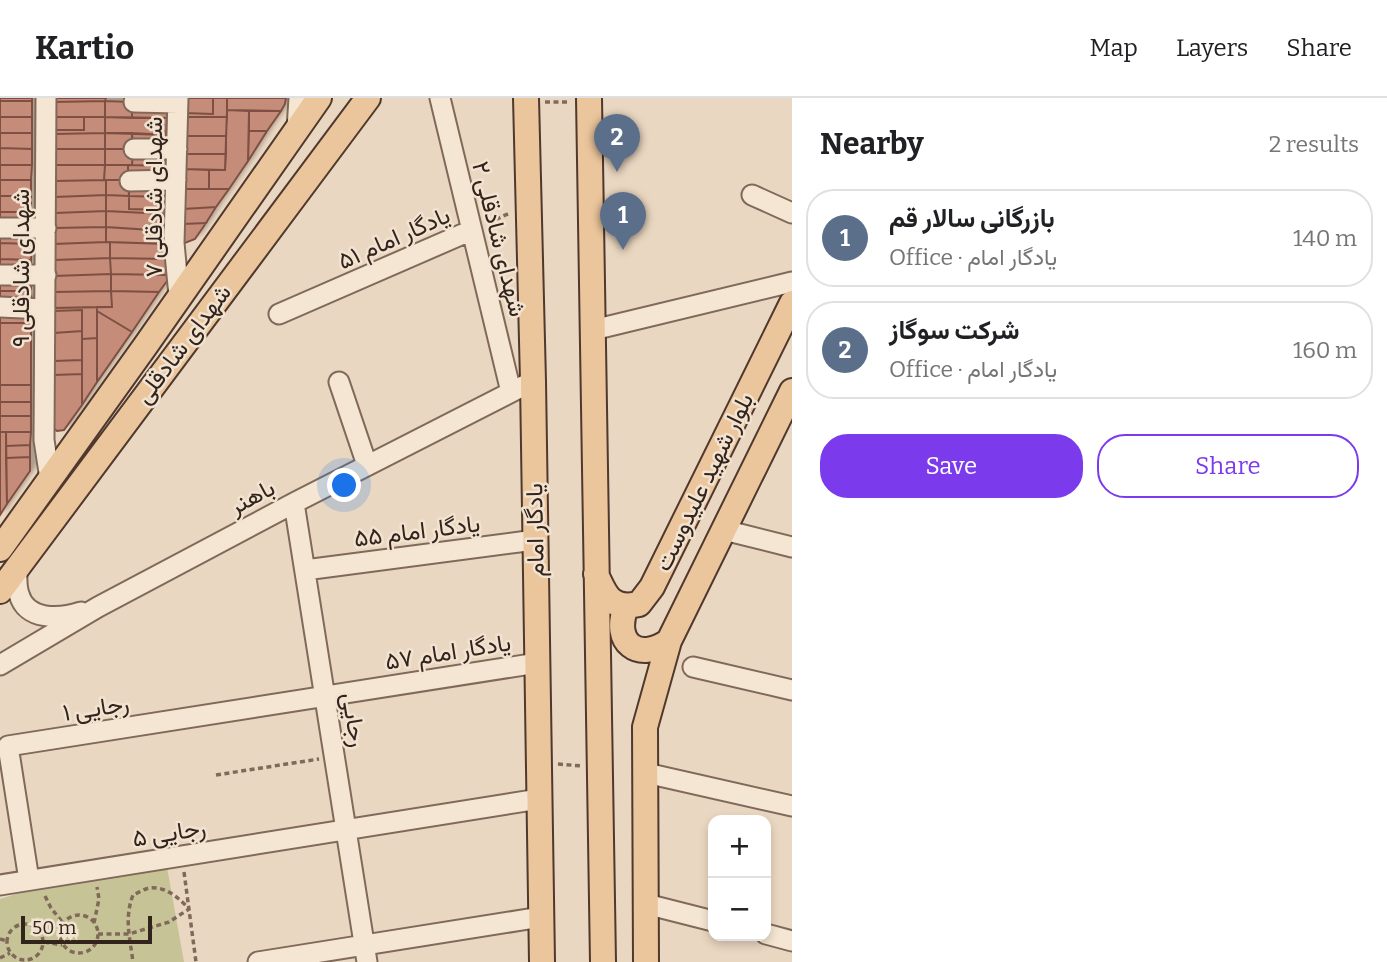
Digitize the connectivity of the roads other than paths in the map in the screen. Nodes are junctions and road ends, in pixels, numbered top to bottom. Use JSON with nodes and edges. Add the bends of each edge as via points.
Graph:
{"nodes":[{"id":1,"x":46,"y":98,"type":"edge"},
{"id":2,"x":299,"y":98,"type":"edge"},
{"id":3,"x":319,"y":98,"type":"edge"},
{"id":4,"x":368,"y":98,"type":"edge"},
{"id":5,"x":440,"y":98,"type":"edge"},
{"id":6,"x":178,"y":100,"type":"edge"},
{"id":7,"x":526,"y":100,"type":"edge"},
{"id":8,"x":589,"y":100,"type":"edge"},
{"id":9,"x":134,"y":102,"type":"dead end"},
{"id":10,"x":297,"y":129,"type":"junction"},
{"id":11,"x":134,"y":149,"type":"dead end"},
{"id":12,"x":177,"y":149,"type":"junction"},
{"id":13,"x":176,"y":180,"type":"junction"},
{"id":14,"x":130,"y":181,"type":"dead end"},
{"id":15,"x":752,"y":195,"type":"dead end"},
{"id":16,"x":792,"y":213,"type":"edge"},
{"id":17,"x":0,"y":228,"type":"edge"},
{"id":18,"x":46,"y":228,"type":"junction"},
{"id":19,"x":472,"y":230,"type":"junction"},
{"id":20,"x":0,"y":275,"type":"edge"},
{"id":21,"x":46,"y":275,"type":"junction"},
{"id":22,"x":792,"y":282,"type":"edge"},
{"id":23,"x":179,"y":296,"type":"junction"},
{"id":24,"x":792,"y":303,"type":"edge"},
{"id":25,"x":0,"y":307,"type":"edge"},
{"id":26,"x":45,"y":309,"type":"junction"},
{"id":27,"x":279,"y":314,"type":"dead end"},
{"id":28,"x":593,"y":330,"type":"junction"},
{"id":29,"x":146,"y":345,"type":"junction"},
{"id":30,"x":169,"y":363,"type":"junction"},
{"id":31,"x":339,"y":382,"type":"dead end"},
{"id":32,"x":522,"y":386,"type":"junction"},
{"id":33,"x":792,"y":391,"type":"edge"},
{"id":34,"x":783,"y":428,"type":"edge"},
{"id":35,"x":367,"y":466,"type":"junction"},
{"id":36,"x":50,"y":479,"type":"junction"},
{"id":37,"x":294,"y":503,"type":"junction"},
{"id":38,"x":724,"y":530,"type":"junction"},
{"id":39,"x":535,"y":540,"type":"junction"},
{"id":40,"x":792,"y":547,"type":"edge"},
{"id":41,"x":8,"y":558,"type":"edge"},
{"id":42,"x":305,"y":570,"type":"junction"},
{"id":43,"x":596,"y":574,"type":"junction"},
{"id":44,"x":0,"y":591,"type":"edge"},
{"id":45,"x":98,"y":607,"type":"junction"},
{"id":46,"x":626,"y":607,"type":"junction"},
{"id":47,"x":669,"y":641,"type":"junction"},
{"id":48,"x":537,"y":663,"type":"junction"},
{"id":49,"x":0,"y":666,"type":"edge"},
{"id":50,"x":693,"y":667,"type":"dead end"},
{"id":51,"x":792,"y":690,"type":"edge"},
{"id":52,"x":325,"y":696,"type":"junction"},
{"id":53,"x":646,"y":774,"type":"junction"},
{"id":54,"x":539,"y":799,"type":"junction"},
{"id":55,"x":792,"y":806,"type":"edge"},
{"id":56,"x":346,"y":830,"type":"junction"},
{"id":57,"x":34,"y":880,"type":"junction"},
{"id":58,"x":0,"y":885,"type":"edge"},
{"id":59,"x":646,"y":904,"type":"junction"},
{"id":60,"x":541,"y":917,"type":"junction"},
{"id":61,"x":708,"y":920,"type":"edge"},
{"id":62,"x":771,"y":935,"type":"edge"},
{"id":63,"x":792,"y":941,"type":"edge"},
{"id":64,"x":365,"y":953,"type":"edge"},
{"id":65,"x":258,"y":962,"type":"edge"},
{"id":66,"x":542,"y":962,"type":"edge"},
{"id":67,"x":603,"y":962,"type":"edge"},
{"id":68,"x":646,"y":962,"type":"edge"}],
"edges":[{"from":1,"to":18,"type":"street","name":"شهدای شادقلی ۹"},
{"from":2,"to":10,"type":"street"},
{"from":3,"to":10,"type":"main road","name":"شهدای شادقلی"},
{"from":4,"to":30,"type":"main road","name":"شهدای شادقلی"},
{"from":5,"to":19,"type":"street","name":"شهدای شادقلی ۲"},
{"from":6,"to":9,"type":"street"},
{"from":6,"to":12,"type":"street","name":"شهدای شادقلی ۷"},
{"from":7,"to":32,"type":"main road","name":"یادگار امام"},
{"from":8,"to":28,"type":"main road"},
{"from":10,"to":23,"type":"main road","name":"شهدای شادقلی"},
{"from":11,"to":12,"type":"street"},
{"from":12,"to":13,"type":"street","name":"شهدای شادقلی ۷"},
{"from":13,"to":14,"type":"street"},
{"from":13,"to":23,"type":"street","name":"شهدای شادقلی ۷","via":[[174,243]]},
{"from":15,"to":16,"type":"street"},
{"from":17,"to":18,"type":"street"},
{"from":18,"to":21,"type":"street","name":"شهدای شادقلی ۹"},
{"from":19,"to":27,"type":"street","name":"یادگار امام ۵۱"},
{"from":19,"to":32,"type":"street","name":"شهدای شادقلی ۲"},
{"from":20,"to":21,"type":"street"},
{"from":21,"to":26,"type":"street","name":"شهدای شادقلی ۹"},
{"from":22,"to":28,"type":"street"},
{"from":23,"to":29,"type":"main road","name":"شهدای شادقلی"},
{"from":24,"to":46,"type":"main road","name":"بلوار شهید علیدوست","via":[[652,587],[639,604]]},
{"from":25,"to":26,"type":"street"},
{"from":26,"to":36,"type":"street","name":"شهدای شادقلی ۹","via":[[44,440]]},
{"from":28,"to":43,"type":"main road"},
{"from":29,"to":30,"type":"main road"},
{"from":29,"to":36,"type":"main road","name":"شهدای شادقلی"},
{"from":30,"to":41,"type":"main road","name":"شهدای شادقلی"},
{"from":31,"to":35,"type":"street"},
{"from":32,"to":35,"type":"street","name":"باهنر"},
{"from":32,"to":39,"type":"main road","name":"یادگار امام"},
{"from":33,"to":34,"type":"main road","name":"بلوار شهید علیدوست"},
{"from":34,"to":38,"type":"main road","name":"بلوار شهید علیدوست"},
{"from":35,"to":37,"type":"street","name":"باهنر"},
{"from":36,"to":41,"type":"main road","name":"شهدای شادقلی"},
{"from":37,"to":42,"type":"street","name":"رجایی"},
{"from":37,"to":45,"type":"street","name":"باهنر"},
{"from":38,"to":40,"type":"street"},
{"from":38,"to":47,"type":"main road","name":"بلوار شهید علیدوست"},
{"from":39,"to":42,"type":"street","name":"یادگار امام ۵۵"},
{"from":39,"to":48,"type":"main road","name":"یادگار امام"},
{"from":41,"to":44,"type":"main road","name":"شهدای شادقلی"},
{"from":41,"to":45,"type":"street","via":[[27,608],[44,617],[66,617]]},
{"from":42,"to":52,"type":"street","name":"رجایی"},
{"from":43,"to":46,"type":"main road","via":[[611,601]]},
{"from":43,"to":67,"type":"main road"},
{"from":45,"to":49,"type":"street","name":"باهنر"},
{"from":46,"to":47,"type":"main road","via":[[622,634],[631,645],[644,651]]},
{"from":47,"to":53,"type":"main road","name":"بلوار شهید علیدوست","via":[[645,727]]},
{"from":48,"to":52,"type":"street","name":"یادگار امام ۵۷"},
{"from":48,"to":54,"type":"main road","name":"یادگار امام"},
{"from":50,"to":51,"type":"street"},
{"from":52,"to":56,"type":"street","name":"رجایی"},
{"from":52,"to":57,"type":"street","name":"رجایی ۱","via":[[8,746]]},
{"from":53,"to":55,"type":"street"},
{"from":53,"to":59,"type":"main road","name":"بلوار شهید علیدوست"},
{"from":54,"to":56,"type":"street","name":"رجایی ۵"},
{"from":54,"to":60,"type":"main road","name":"یادگار امام"},
{"from":56,"to":57,"type":"street","name":"رجایی ۵"},
{"from":56,"to":64,"type":"street","name":"رجایی"},
{"from":57,"to":58,"type":"street","name":"رجایی ۵"},
{"from":59,"to":61,"type":"street"},
{"from":59,"to":68,"type":"main road","name":"بلوار شهید علیدوست"},
{"from":60,"to":64,"type":"street"},
{"from":60,"to":66,"type":"main road","name":"یادگار امام"},
{"from":62,"to":63,"type":"street"},
{"from":64,"to":65,"type":"street"}]}
